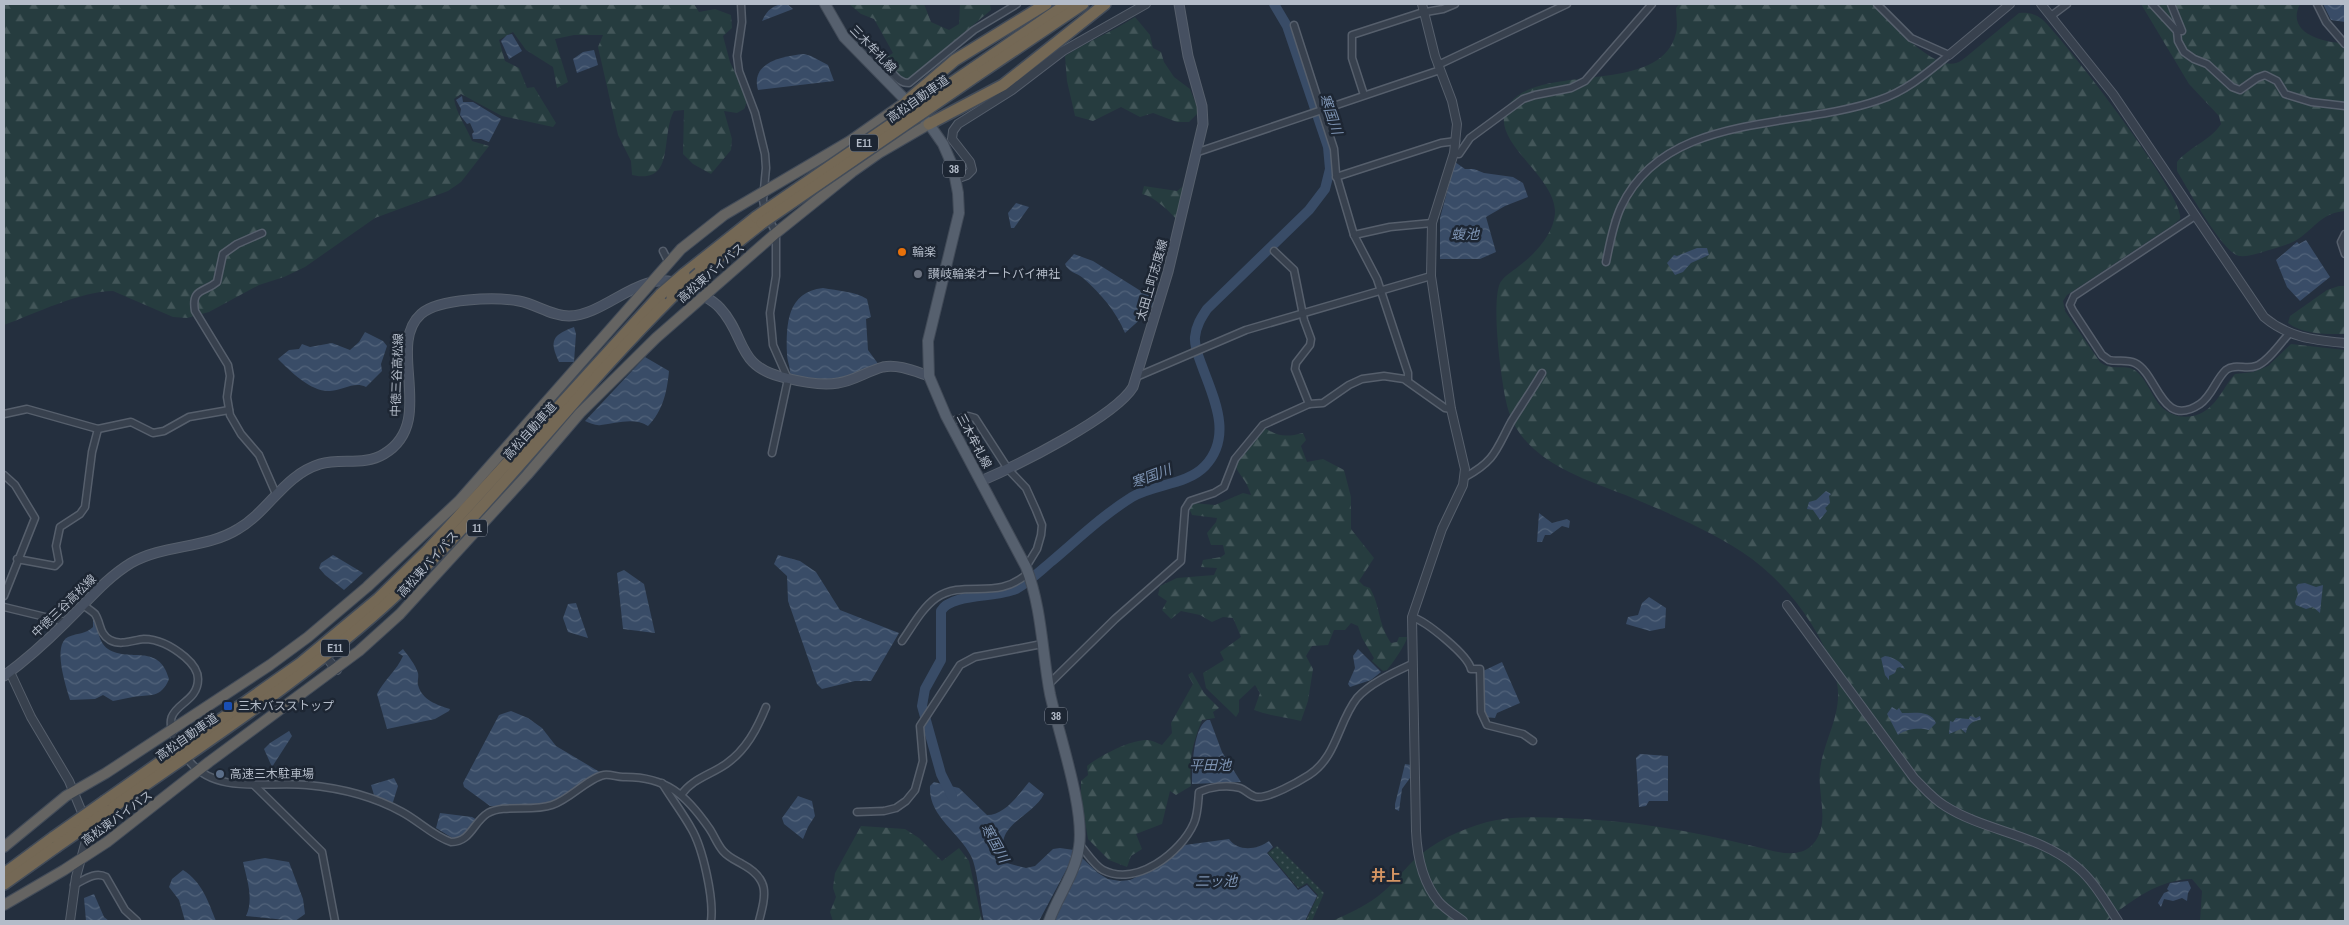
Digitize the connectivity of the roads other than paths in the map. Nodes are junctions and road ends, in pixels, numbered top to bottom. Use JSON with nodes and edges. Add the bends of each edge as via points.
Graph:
{"nodes":[{"id":1,"x":742,"y":4,"type":"edge"},
{"id":2,"x":825,"y":4,"type":"edge"},
{"id":3,"x":1018,"y":4,"type":"edge"},
{"id":4,"x":1046,"y":4,"type":"edge"},
{"id":5,"x":1066,"y":4,"type":"edge"},
{"id":6,"x":1083,"y":4,"type":"edge"},
{"id":7,"x":1105,"y":4,"type":"edge"},
{"id":8,"x":1146,"y":4,"type":"edge"},
{"id":9,"x":1179,"y":4,"type":"edge"},
{"id":10,"x":1454,"y":4,"type":"edge"},
{"id":11,"x":1567,"y":4,"type":"edge"},
{"id":12,"x":1652,"y":4,"type":"edge"},
{"id":13,"x":1877,"y":4,"type":"edge"},
{"id":14,"x":2010,"y":4,"type":"edge"},
{"id":15,"x":2041,"y":4,"type":"edge"},
{"id":16,"x":2067,"y":4,"type":"edge"},
{"id":17,"x":2152,"y":4,"type":"edge"},
{"id":18,"x":2171,"y":4,"type":"edge"},
{"id":19,"x":2317,"y":4,"type":"edge"},
{"id":20,"x":1423,"y":8,"type":"edge"},
{"id":21,"x":2051,"y":16,"type":"junction"},
{"id":22,"x":1294,"y":25,"type":"dead end"},
{"id":23,"x":2177,"y":31,"type":"junction"},
{"id":24,"x":2345,"y":44,"type":"edge"},
{"id":25,"x":1949,"y":55,"type":"junction"},
{"id":26,"x":873,"y":67,"type":"junction"},
{"id":27,"x":1439,"y":67,"type":"junction"},
{"id":28,"x":974,"y":73,"type":"junction"},
{"id":29,"x":1364,"y":96,"type":"junction"},
{"id":30,"x":907,"y":101,"type":"junction"},
{"id":31,"x":2345,"y":106,"type":"edge"},
{"id":32,"x":1321,"y":110,"type":"junction"},
{"id":33,"x":929,"y":124,"type":"junction"},
{"id":34,"x":1456,"y":141,"type":"junction"},
{"id":35,"x":1198,"y":152,"type":"junction"},
{"id":36,"x":1454,"y":153,"type":"junction"},
{"id":37,"x":1336,"y":177,"type":"junction"},
{"id":38,"x":956,"y":179,"type":"junction"},
{"id":39,"x":763,"y":191,"type":"junction"},
{"id":40,"x":2195,"y":216,"type":"junction"},
{"id":41,"x":759,"y":220,"type":"junction"},
{"id":42,"x":1432,"y":223,"type":"junction"},
{"id":43,"x":262,"y":233,"type":"dead end"},
{"id":44,"x":776,"y":233,"type":"junction"},
{"id":45,"x":2345,"y":234,"type":"edge"},
{"id":46,"x":1354,"y":235,"type":"junction"},
{"id":47,"x":663,"y":251,"type":"dead end"},
{"id":48,"x":1274,"y":251,"type":"dead end"},
{"id":49,"x":2345,"y":254,"type":"edge"},
{"id":50,"x":1606,"y":262,"type":"dead end"},
{"id":51,"x":669,"y":263,"type":"junction"},
{"id":52,"x":1431,"y":276,"type":"junction"},
{"id":53,"x":651,"y":283,"type":"junction"},
{"id":54,"x":1381,"y":292,"type":"junction"},
{"id":55,"x":666,"y":296,"type":"junction"},
{"id":56,"x":703,"y":296,"type":"junction"},
{"id":57,"x":1304,"y":314,"type":"junction"},
{"id":58,"x":2289,"y":334,"type":"junction"},
{"id":59,"x":2345,"y":343,"type":"edge"},
{"id":60,"x":1542,"y":373,"type":"dead end"},
{"id":61,"x":929,"y":376,"type":"junction"},
{"id":62,"x":1136,"y":377,"type":"junction"},
{"id":63,"x":788,"y":379,"type":"junction"},
{"id":64,"x":1408,"y":381,"type":"junction"},
{"id":65,"x":1309,"y":404,"type":"junction"},
{"id":66,"x":1451,"y":409,"type":"junction"},
{"id":67,"x":229,"y":410,"type":"junction"},
{"id":68,"x":4,"y":414,"type":"edge"},
{"id":69,"x":949,"y":422,"type":"junction"},
{"id":70,"x":98,"y":429,"type":"junction"},
{"id":71,"x":772,"y":453,"type":"dead end"},
{"id":72,"x":1008,"y":469,"type":"junction"},
{"id":73,"x":4,"y":474,"type":"edge"},
{"id":74,"x":1465,"y":477,"type":"junction"},
{"id":75,"x":981,"y":481,"type":"junction"},
{"id":76,"x":276,"y":494,"type":"junction"},
{"id":77,"x":17,"y":559,"type":"junction"},
{"id":78,"x":1029,"y":574,"type":"junction"},
{"id":79,"x":4,"y":596,"type":"edge"},
{"id":80,"x":83,"y":605,"type":"junction"},
{"id":81,"x":1787,"y":605,"type":"dead end"},
{"id":82,"x":4,"y":607,"type":"edge"},
{"id":83,"x":1412,"y":618,"type":"junction"},
{"id":84,"x":66,"y":622,"type":"junction"},
{"id":85,"x":902,"y":641,"type":"dead end"},
{"id":86,"x":1042,"y":644,"type":"junction"},
{"id":87,"x":1412,"y":664,"type":"junction"},
{"id":88,"x":7,"y":674,"type":"edge"},
{"id":89,"x":1049,"y":684,"type":"junction"},
{"id":90,"x":766,"y":707,"type":"dead end"},
{"id":91,"x":172,"y":730,"type":"junction"},
{"id":92,"x":1533,"y":742,"type":"dead end"},
{"id":93,"x":177,"y":743,"type":"dead end"},
{"id":94,"x":190,"y":762,"type":"dead end"},
{"id":95,"x":198,"y":771,"type":"junction"},
{"id":96,"x":662,"y":782,"type":"junction"},
{"id":97,"x":254,"y":785,"type":"junction"},
{"id":98,"x":74,"y":791,"type":"junction"},
{"id":99,"x":681,"y":795,"type":"junction"},
{"id":100,"x":857,"y":812,"type":"dead end"},
{"id":101,"x":55,"y":842,"type":"junction"},
{"id":102,"x":4,"y":847,"type":"edge"},
{"id":103,"x":1079,"y":847,"type":"junction"},
{"id":104,"x":81,"y":860,"type":"junction"},
{"id":105,"x":4,"y":874,"type":"edge"},
{"id":106,"x":4,"y":884,"type":"edge"},
{"id":107,"x":74,"y":885,"type":"junction"},
{"id":108,"x":4,"y":905,"type":"edge"},
{"id":109,"x":70,"y":921,"type":"edge"},
{"id":110,"x":137,"y":921,"type":"edge"},
{"id":111,"x":335,"y":921,"type":"edge"},
{"id":112,"x":712,"y":921,"type":"edge"},
{"id":113,"x":759,"y":921,"type":"edge"},
{"id":114,"x":1049,"y":921,"type":"edge"},
{"id":115,"x":1463,"y":921,"type":"edge"},
{"id":116,"x":2118,"y":921,"type":"edge"}],
"edges":[{"from":1,"to":39,"type":"street","via":[[738,71],[762,135],[766,162]]},
{"from":2,"to":26,"type":"main road","name":"三木牟礼線","number":"38","via":[[844,37]]},
{"from":3,"to":26,"type":"street","via":[[974,30],[909,83],[900,82],[884,64]]},
{"from":4,"to":30,"type":"highway","via":[[980,42]]},
{"from":5,"to":28,"type":"highway","name":"高松自動車道","number":"E11"},
{"from":6,"to":28,"type":"highway","name":"高松自動車道","number":"E11"},
{"from":7,"to":33,"type":"highway","via":[[1003,85]]},
{"from":8,"to":38,"type":"street","via":[[1063,51],[1012,90],[958,124],[952,139],[970,162],[972,170]]},
{"from":9,"to":35,"type":"main road","name":"太田上町志度線","via":[[1188,56],[1204,114]]},
{"from":10,"to":20,"type":"street","via":[[1443,10]]},
{"from":11,"to":27,"type":"street"},
{"from":12,"to":36,"type":"street","via":[[1585,81],[1571,88],[1523,99],[1470,138],[1459,154]]},
{"from":13,"to":25,"type":"street","via":[[1911,38]]},
{"from":14,"to":25,"type":"street"},
{"from":15,"to":21,"type":"street"},
{"from":16,"to":21,"type":"street"},
{"from":17,"to":23,"type":"street"},
{"from":18,"to":23,"type":"street","via":[[2181,24],[2182,30]]},
{"from":19,"to":24,"type":"street","via":[[2326,22]]},
{"from":20,"to":27,"type":"street"},
{"from":20,"to":29,"type":"street","via":[[1352,35],[1352,58]]},
{"from":21,"to":40,"type":"street","via":[[2113,94]]},
{"from":22,"to":32,"type":"street"},
{"from":23,"to":31,"type":"street","via":[[2184,52],[2207,64],[2232,87],[2240,90],[2265,76],[2277,81],[2284,94],[2311,102]]},
{"from":25,"to":50,"type":"street","via":[[1912,84],[1881,100],[1709,135],[1669,152],[1645,173],[1625,198],[1616,218]]},
{"from":26,"to":30,"type":"main road","name":"三木牟礼線","number":"38"},
{"from":27,"to":29,"type":"street"},
{"from":27,"to":34,"type":"street","via":[[1456,112]]},
{"from":28,"to":41,"type":"highway","name":"高松自動車道","number":"E11","bridge":true},
{"from":29,"to":32,"type":"street"},
{"from":30,"to":33,"type":"main road","name":"三木牟礼線","number":"38"},
{"from":30,"to":39,"type":"highway","name":"高松東バイパス","number":"11","via":[[850,141]]},
{"from":32,"to":35,"type":"street"},
{"from":32,"to":37,"type":"street","via":[[1334,149]]},
{"from":33,"to":38,"type":"main road","name":"三木牟礼線","number":"38","via":[[948,152]]},
{"from":33,"to":44,"type":"highway","name":"高松東バイパス","number":"11","via":[[866,162]]},
{"from":34,"to":36,"type":"street"},
{"from":34,"to":37,"type":"street","via":[[1441,142]]},
{"from":35,"to":62,"type":"main road","name":"太田上町志度線","via":[[1168,272]]},
{"from":36,"to":42,"type":"street"},
{"from":37,"to":46,"type":"street"},
{"from":38,"to":61,"type":"main road","name":"三木牟礼線","number":"38","via":[[959,213],[928,341]]},
{"from":39,"to":44,"type":"street","via":[[765,211]]},
{"from":39,"to":51,"type":"highway","name":"高松東バイパス","number":"11","via":[[724,215]]},
{"from":40,"to":58,"type":"street","via":[[2264,317]]},
{"from":40,"to":58,"type":"street","via":[[2074,296],[2070,305],[2102,355],[2109,360],[2129,361],[2140,366],[2166,404],[2181,410],[2205,400],[2231,367],[2261,364]]},
{"from":41,"to":55,"type":"highway","name":"高松自動車道","number":"E11","bridge":true,"via":[[699,273]]},
{"from":41,"to":55,"type":"highway","name":"高松自動車道","number":"E11","bridge":true,"via":[[684,274]]},
{"from":42,"to":46,"type":"street"},
{"from":42,"to":52,"type":"street"},
{"from":43,"to":67,"type":"street","via":[[224,254],[217,282],[195,296],[195,311],[228,365]]},
{"from":44,"to":56,"type":"highway","name":"高松東バイパス","number":"11"},
{"from":44,"to":63,"type":"street","via":[[776,276],[770,313],[774,346]]},
{"from":45,"to":49,"type":"street","via":[[2341,242]]},
{"from":46,"to":54,"type":"street"},
{"from":47,"to":51,"type":"street"},
{"from":48,"to":57,"type":"street","via":[[1294,270]]},
{"from":51,"to":53,"type":"highway","name":"高松東バイパス","number":"11"},
{"from":52,"to":54,"type":"street"},
{"from":52,"to":66,"type":"street"},
{"from":53,"to":56,"type":"main road","name":"中徳三谷高松線","via":[[666,281]]},
{"from":53,"to":76,"type":"main road","name":"中徳三谷高松線","via":[[581,314],[556,314],[517,301],[452,302],[428,308],[412,325],[408,340],[409,420],[395,446],[382,456],[364,461],[320,464],[302,472]]},
{"from":53,"to":91,"type":"highway","name":"高松東バイパス","number":"11","via":[[459,501],[367,587],[311,639]]},
{"from":54,"to":57,"type":"street"},
{"from":54,"to":64,"type":"street"},
{"from":55,"to":101,"type":"highway","name":"高松自動車道","number":"E11","bridge":true,"via":[[434,557],[384,606],[300,675]]},
{"from":56,"to":63,"type":"main road","name":"中徳三谷高松線","via":[[721,309],[750,359],[769,373]]},
{"from":56,"to":95,"type":"highway","name":"高松東バイパス","number":"11","via":[[606,385],[400,614]]},
{"from":57,"to":62,"type":"street","via":[[1246,330]]},
{"from":57,"to":65,"type":"street","via":[[1311,339],[1295,369]]},
{"from":58,"to":59,"type":"street"},
{"from":60,"to":74,"type":"street","via":[[1511,422],[1496,454]]},
{"from":61,"to":63,"type":"main road","name":"中徳三谷高松線","via":[[894,366],[840,383]]},
{"from":61,"to":69,"type":"main road","name":"三木牟礼線","number":"38"},
{"from":62,"to":72,"type":"main road","name":"太田上町志度線","via":[[1127,396],[1118,404]]},
{"from":63,"to":71,"type":"street"},
{"from":64,"to":65,"type":"street","via":[[1384,376],[1362,379],[1323,403]]},
{"from":64,"to":66,"type":"street"},
{"from":65,"to":89,"type":"street","via":[[1263,425],[1234,459],[1224,487],[1190,501],[1185,509],[1180,561]]},
{"from":66,"to":74,"type":"street","via":[[1463,454]]},
{"from":67,"to":70,"type":"street","via":[[189,417],[158,433],[131,422]]},
{"from":67,"to":76,"type":"street","via":[[234,424],[259,455]]},
{"from":68,"to":70,"type":"street","via":[[32,410]]},
{"from":69,"to":72,"type":"street","via":[[968,416],[975,418]]},
{"from":69,"to":75,"type":"main road","name":"三木牟礼線","number":"38"},
{"from":70,"to":77,"type":"street","via":[[85,507],[60,528],[56,546],[59,562],[54,566]]},
{"from":72,"to":75,"type":"main road","name":"太田上町志度線"},
{"from":72,"to":78,"type":"street","via":[[1026,488],[1042,525]]},
{"from":73,"to":77,"type":"street","via":[[32,509],[35,518]]},
{"from":74,"to":83,"type":"street","via":[[1442,529]]},
{"from":75,"to":78,"type":"main road","name":"三木牟礼線","number":"38"},
{"from":76,"to":80,"type":"main road","name":"中徳三谷高松線","via":[[240,528],[225,536],[168,549],[133,562]]},
{"from":77,"to":79,"type":"street"},
{"from":78,"to":85,"type":"street","via":[[1004,587],[953,591],[937,597]]},
{"from":78,"to":86,"type":"main road","name":"三木牟礼線","number":"38"},
{"from":80,"to":84,"type":"main road","name":"中徳三谷高松線"},
{"from":80,"to":91,"type":"street","via":[[94,614],[108,639],[164,643],[196,668],[198,686],[174,710]]},
{"from":81,"to":116,"type":"street","via":[[1929,793],[1954,811],[2060,854],[2083,874]]},
{"from":82,"to":84,"type":"street"},
{"from":83,"to":87,"type":"street"},
{"from":83,"to":92,"type":"street","via":[[1442,637],[1469,661],[1471,669],[1480,669],[1481,712],[1487,725],[1523,734]]},
{"from":84,"to":88,"type":"main road","name":"中徳三谷高松線"},
{"from":86,"to":89,"type":"main road","name":"三木牟礼線","number":"38"},
{"from":86,"to":100,"type":"street","via":[[975,657],[960,665],[920,726],[923,761],[915,790],[896,808],[884,812]]},
{"from":87,"to":103,"type":"street","via":[[1358,698],[1325,761],[1296,783],[1258,797],[1241,788],[1210,787],[1199,792],[1196,818],[1184,840],[1176,850],[1151,866],[1121,876],[1102,870]]},
{"from":87,"to":115,"type":"street","via":[[1418,853],[1433,894]]},
{"from":88,"to":98,"type":"street"},
{"from":89,"to":103,"type":"main road","name":"三木牟礼線","number":"38","via":[[1079,816]]},
{"from":90,"to":99,"type":"street","via":[[750,740],[735,757],[689,784]]},
{"from":91,"to":93,"type":"street"},
{"from":91,"to":98,"type":"highway","name":"高松東バイパス","number":"11"},
{"from":94,"to":95,"type":"street"},
{"from":95,"to":97,"type":"street","via":[[217,781]]},
{"from":95,"to":104,"type":"highway","name":"高松東バイパス","number":"11"},
{"from":96,"to":97,"type":"street","via":[[640,776],[602,776],[550,806],[489,813],[465,839],[451,842],[400,811],[365,795],[307,785]]},
{"from":96,"to":99,"type":"street"},
{"from":96,"to":112,"type":"street","via":[[692,829],[711,891]]},
{"from":97,"to":111,"type":"street","via":[[322,852]]},
{"from":98,"to":102,"type":"highway","name":"高松東バイパス","number":"11","via":[[46,810]]},
{"from":98,"to":104,"type":"street","via":[[86,822],[87,837]]},
{"from":99,"to":113,"type":"street","via":[[728,857],[758,875],[765,891]]},
{"from":101,"to":105,"type":"highway","name":"高松自動車道","number":"E11"},
{"from":101,"to":106,"type":"highway","name":"高松自動車道","number":"E11"},
{"from":103,"to":114,"type":"main road","name":"三木牟礼線","number":"38","via":[[1073,869]]},
{"from":104,"to":107,"type":"street"},
{"from":104,"to":108,"type":"highway","name":"高松東バイパス","number":"11"},
{"from":107,"to":109,"type":"street"},
{"from":107,"to":110,"type":"street","via":[[101,874],[125,910]]}]}
